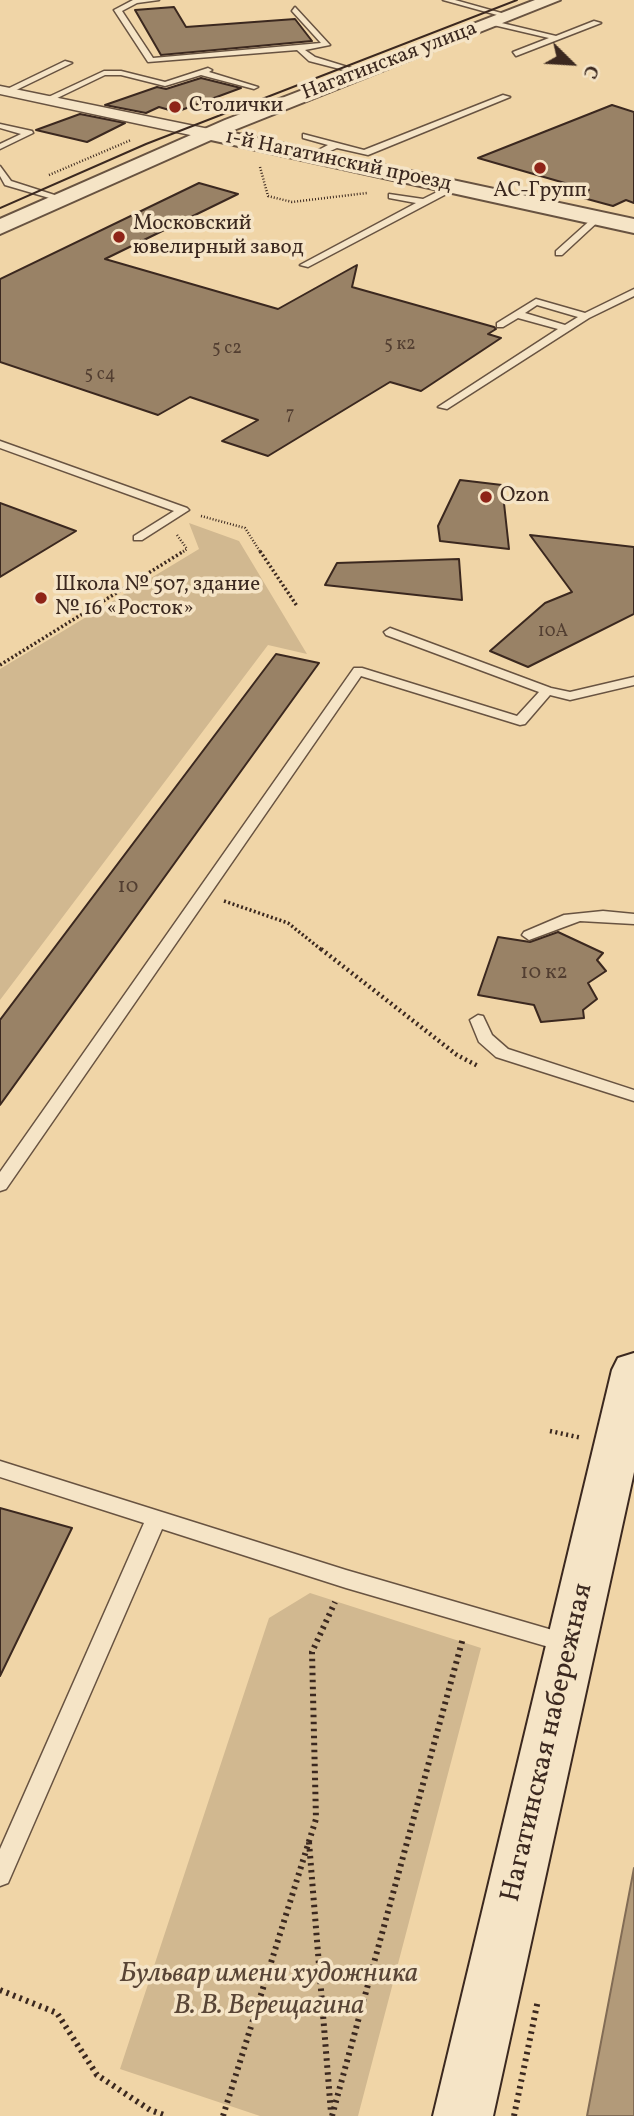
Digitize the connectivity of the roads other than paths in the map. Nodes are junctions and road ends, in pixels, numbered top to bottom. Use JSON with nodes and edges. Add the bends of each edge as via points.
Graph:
{"nodes":[{"id":1,"x":155,"y":0,"type":"edge"},
{"id":2,"x":445,"y":0,"type":"edge"},
{"id":3,"x":551,"y":0,"type":"edge"},
{"id":4,"x":295,"y":9,"type":"dead end"},
{"id":5,"x":500,"y":19,"type":"junction"},
{"id":6,"x":597,"y":23,"type":"dead end"},
{"id":7,"x":557,"y":38,"type":"junction"},
{"id":8,"x":299,"y":48,"type":"junction"},
{"id":9,"x":516,"y":54,"type":"dead end"},
{"id":10,"x":68,"y":63,"type":"dead end"},
{"id":11,"x":363,"y":72,"type":"junction"},
{"id":12,"x":254,"y":87,"type":"dead end"},
{"id":13,"x":5,"y":93,"type":"edge"},
{"id":14,"x":506,"y":97,"type":"dead end"},
{"id":15,"x":46,"y":100,"type":"junction"},
{"id":16,"x":0,"y":126,"type":"edge"},
{"id":17,"x":209,"y":134,"type":"junction"},
{"id":18,"x":306,"y":136,"type":"dead end"},
{"id":19,"x":336,"y":145,"type":"junction"},
{"id":20,"x":0,"y":147,"type":"edge"},
{"id":21,"x":309,"y":157,"type":"junction"},
{"id":22,"x":0,"y":169,"type":"edge"},
{"id":23,"x":452,"y":188,"type":"junction"},
{"id":24,"x":393,"y":196,"type":"dead end"},
{"id":25,"x":63,"y":199,"type":"junction"},
{"id":26,"x":424,"y":202,"type":"junction"},
{"id":27,"x":598,"y":219,"type":"junction"},
{"id":28,"x":634,"y":226,"type":"edge"},
{"id":29,"x":0,"y":227,"type":"edge"},
{"id":30,"x":559,"y":253,"type":"dead end"},
{"id":31,"x":304,"y":265,"type":"dead end"},
{"id":32,"x":634,"y":292,"type":"edge"},
{"id":33,"x":516,"y":314,"type":"junction"},
{"id":34,"x":586,"y":316,"type":"junction"},
{"id":35,"x":500,"y":325,"type":"dead end"},
{"id":36,"x":567,"y":329,"type":"junction"},
{"id":37,"x":443,"y":407,"type":"dead end"},
{"id":38,"x":0,"y":444,"type":"edge"},
{"id":39,"x":138,"y":538,"type":"dead end"},
{"id":40,"x":390,"y":632,"type":"dead end"},
{"id":41,"x":634,"y":681,"type":"edge"},
{"id":42,"x":547,"y":691,"type":"junction"},
{"id":43,"x":634,"y":919,"type":"edge"},
{"id":44,"x":529,"y":935,"type":"dead end"},
{"id":45,"x":478,"y":1020,"type":"dead end"},
{"id":46,"x":634,"y":1097,"type":"edge"},
{"id":47,"x":0,"y":1185,"type":"edge"},
{"id":48,"x":634,"y":1370,"type":"edge"},
{"id":49,"x":0,"y":1469,"type":"edge"},
{"id":50,"x":156,"y":1519,"type":"junction"},
{"id":51,"x":571,"y":1645,"type":"junction"},
{"id":52,"x":0,"y":1875,"type":"edge"},
{"id":53,"x":463,"y":2116,"type":"edge"}],
"edges":[{"from":1,"to":8,"type":"lane","via":[[136,1],[118,10],[151,60]]},
{"from":2,"to":5,"type":"lane"},
{"from":3,"to":5,"type":"street","name":"Нагатинская улица"},
{"from":4,"to":8,"type":"lane","via":[[326,46]]},
{"from":5,"to":7,"type":"lane"},
{"from":5,"to":11,"type":"street","name":"Нагатинская улица"},
{"from":6,"to":7,"type":"lane"},
{"from":7,"to":9,"type":"lane"},
{"from":8,"to":11,"type":"lane","via":[[312,59]]},
{"from":10,"to":13,"type":"lane"},
{"from":11,"to":17,"type":"street","name":"Нагатинская улица"},
{"from":12,"to":15,"type":"lane","via":[[205,71],[165,84],[104,73]]},
{"from":13,"to":15,"type":"street","name":"1-й Нагатинский проезд"},
{"from":14,"to":19,"type":"lane","via":[[365,153]]},
{"from":15,"to":17,"type":"street","name":"1-й Нагатинский проезд"},
{"from":16,"to":20,"type":"lane","via":[[29,133]]},
{"from":17,"to":21,"type":"street","name":"1-й Нагатинский проезд"},
{"from":17,"to":25,"type":"street","name":"Нагатинская улица"},
{"from":18,"to":19,"type":"lane"},
{"from":19,"to":21,"type":"lane"},
{"from":21,"to":23,"type":"street","name":"1-й Нагатинский проезд"},
{"from":22,"to":25,"type":"lane","via":[[8,183]]},
{"from":23,"to":26,"type":"lane"},
{"from":23,"to":27,"type":"street","name":"1-й Нагатинский проезд"},
{"from":24,"to":26,"type":"lane"},
{"from":25,"to":29,"type":"street","name":"Нагатинская улица"},
{"from":26,"to":31,"type":"lane"},
{"from":27,"to":28,"type":"street","name":"1-й Нагатинский проезд"},
{"from":27,"to":30,"type":"lane"},
{"from":32,"to":34,"type":"lane"},
{"from":33,"to":34,"type":"lane","via":[[536,302]]},
{"from":33,"to":35,"type":"lane"},
{"from":33,"to":36,"type":"lane"},
{"from":34,"to":36,"type":"lane"},
{"from":36,"to":37,"type":"lane"},
{"from":38,"to":39,"type":"lane","via":[[183,510]]},
{"from":40,"to":42,"type":"lane"},
{"from":41,"to":42,"type":"lane","via":[[570,696]]},
{"from":42,"to":47,"type":"lane","via":[[520,721],[358,671]]},
{"from":43,"to":44,"type":"lane","via":[[579,915]]},
{"from":45,"to":46,"type":"lane","via":[[485,1038],[502,1053]]},
{"from":48,"to":51,"type":"street","name":"Нагатинская набережная"},
{"from":49,"to":50,"type":"lane"},
{"from":50,"to":51,"type":"lane"},
{"from":50,"to":52,"type":"lane"},
{"from":51,"to":53,"type":"street","name":"Нагатинская набережная"}]}
